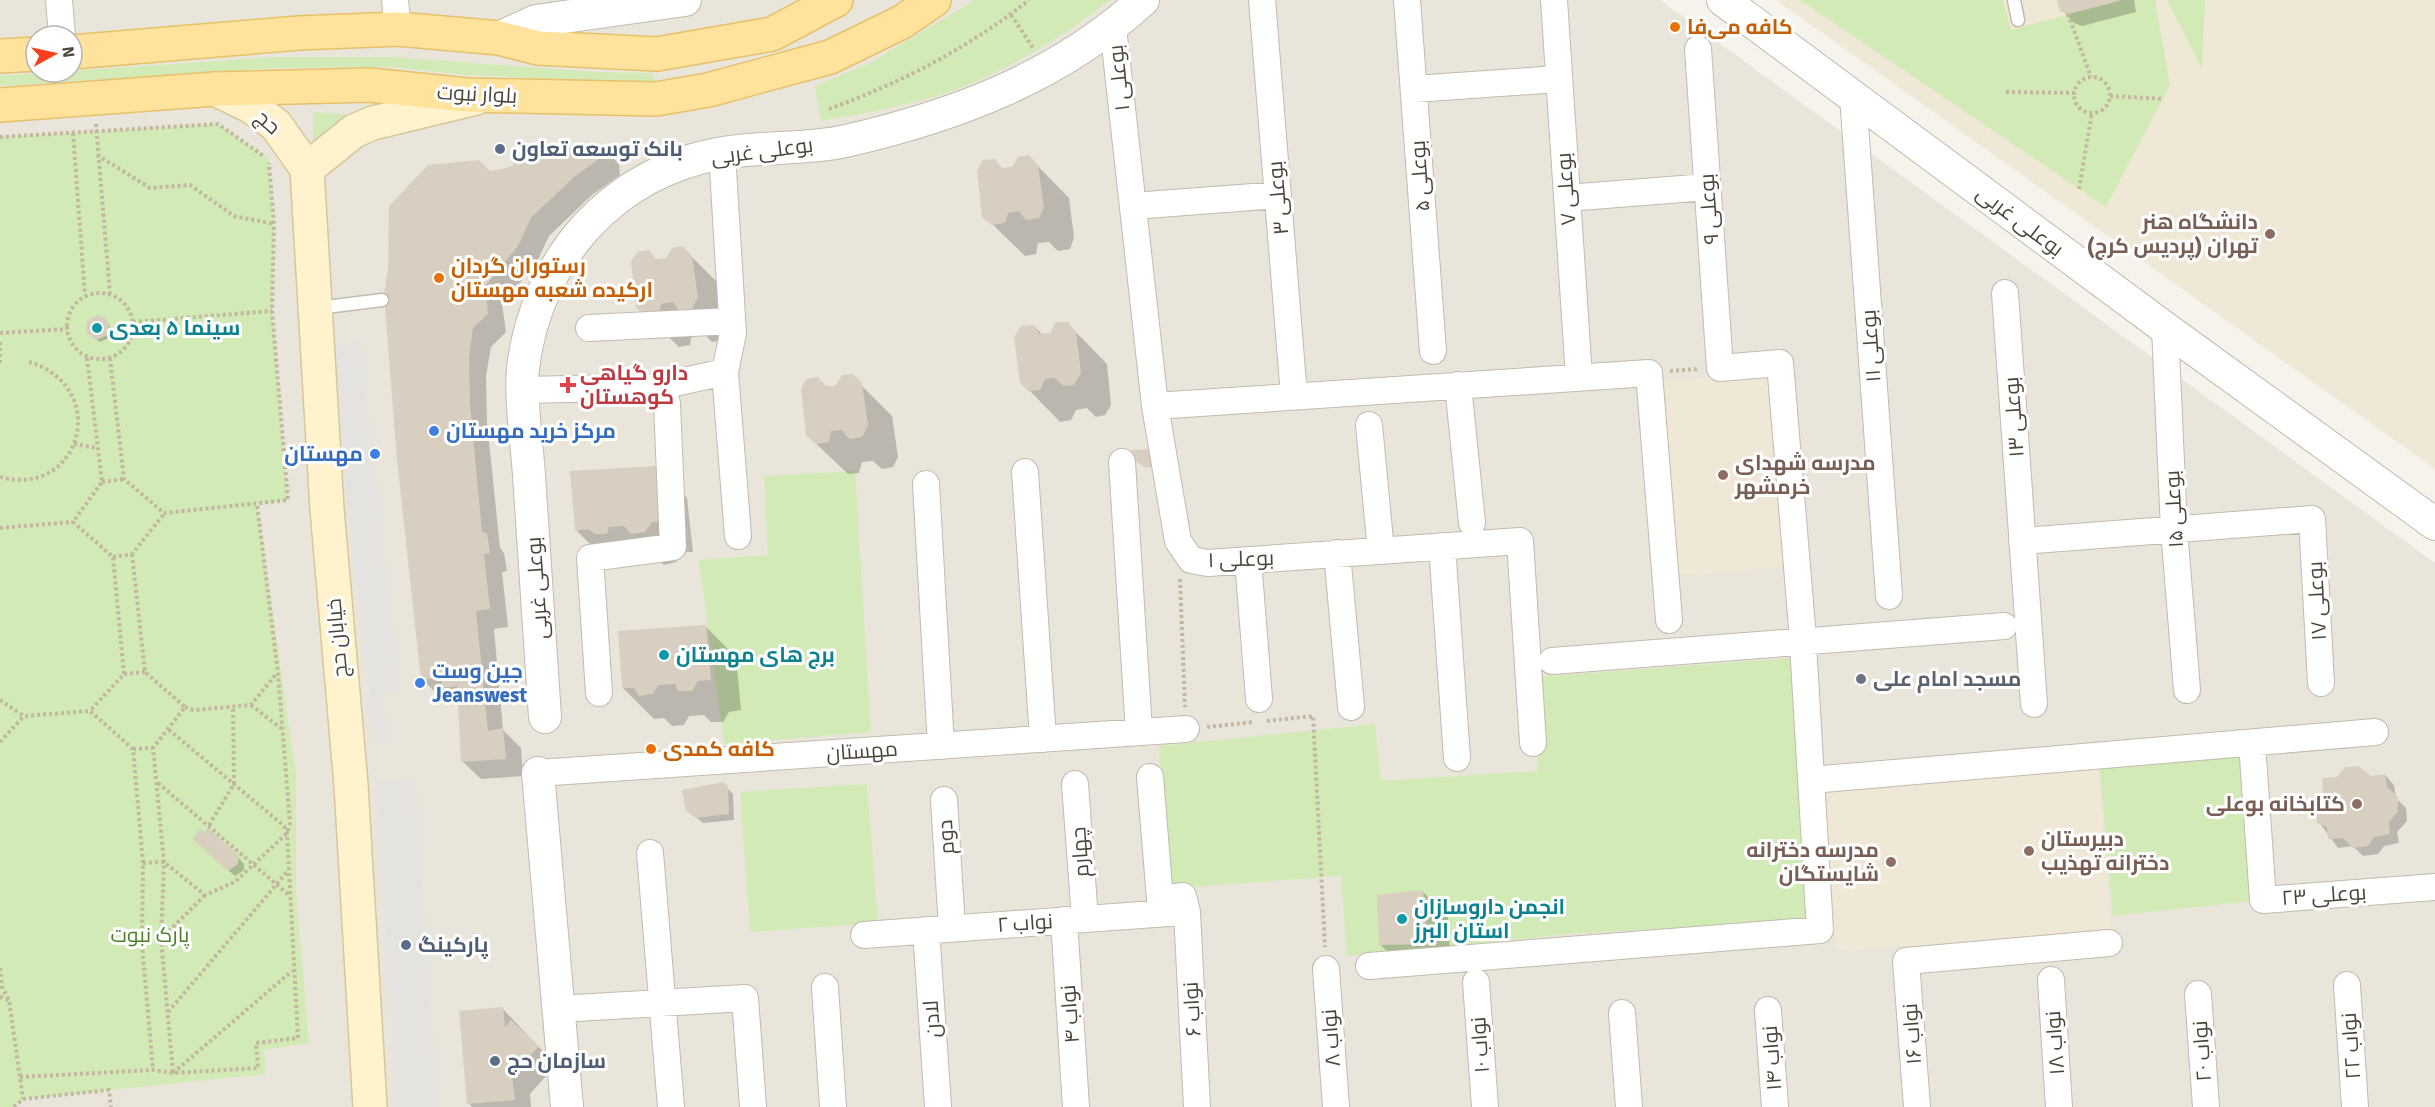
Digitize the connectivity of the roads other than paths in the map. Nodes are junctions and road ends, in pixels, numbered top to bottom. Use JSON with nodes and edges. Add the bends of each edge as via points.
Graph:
{"nodes":[{"id":1,"x":59,"y":0,"type":"edge"},
{"id":2,"x":686,"y":0,"type":"edge"},
{"id":3,"x":836,"y":0,"type":"edge"},
{"id":4,"x":934,"y":0,"type":"edge"},
{"id":5,"x":1143,"y":0,"type":"edge"},
{"id":6,"x":1262,"y":0,"type":"edge"},
{"id":7,"x":1407,"y":0,"type":"edge"},
{"id":8,"x":1554,"y":0,"type":"edge"},
{"id":9,"x":2014,"y":0,"type":"edge"},
{"id":10,"x":1738,"y":7,"type":"edge"},
{"id":11,"x":535,"y":10,"type":"edge"},
{"id":12,"x":396,"y":15,"type":"edge"},
{"id":13,"x":2018,"y":20,"type":"dead end"},
{"id":14,"x":61,"y":24,"type":"edge"},
{"id":15,"x":1113,"y":27,"type":"junction"},
{"id":16,"x":499,"y":38,"type":"junction"},
{"id":17,"x":700,"y":46,"type":"junction"},
{"id":18,"x":1698,"y":49,"type":"dead end"},
{"id":19,"x":84,"y":51,"type":"edge"},
{"id":20,"x":657,"y":54,"type":"junction"},
{"id":21,"x":24,"y":55,"type":"edge"},
{"id":22,"x":0,"y":56,"type":"edge"},
{"id":23,"x":1558,"y":79,"type":"junction"},
{"id":24,"x":215,"y":89,"type":"junction"},
{"id":25,"x":1414,"y":89,"type":"junction"},
{"id":26,"x":708,"y":90,"type":"junction"},
{"id":27,"x":491,"y":96,"type":"junction"},
{"id":28,"x":1853,"y":96,"type":"junction"},
{"id":29,"x":656,"y":99,"type":"junction"},
{"id":30,"x":0,"y":105,"type":"edge"},
{"id":31,"x":722,"y":153,"type":"junction"},
{"id":32,"x":307,"y":170,"type":"junction"},
{"id":33,"x":1707,"y":187,"type":"junction"},
{"id":34,"x":1278,"y":195,"type":"junction"},
{"id":35,"x":1567,"y":198,"type":"junction"},
{"id":36,"x":1133,"y":206,"type":"junction"},
{"id":37,"x":2006,"y":293,"type":"dead end"},
{"id":38,"x":382,"y":300,"type":"dead end"},
{"id":39,"x":314,"y":308,"type":"junction"},
{"id":40,"x":732,"y":321,"type":"junction"},
{"id":41,"x":589,"y":328,"type":"dead end"},
{"id":42,"x":2165,"y":328,"type":"junction"},
{"id":43,"x":1433,"y":351,"type":"dead end"},
{"id":44,"x":725,"y":372,"type":"junction"},
{"id":45,"x":1579,"y":377,"type":"junction"},
{"id":46,"x":1458,"y":385,"type":"junction"},
{"id":47,"x":656,"y":387,"type":"junction"},
{"id":48,"x":524,"y":390,"type":"junction"},
{"id":49,"x":1294,"y":396,"type":"junction"},
{"id":50,"x":1155,"y":406,"type":"junction"},
{"id":51,"x":1369,"y":425,"type":"dead end"},
{"id":52,"x":1122,"y":462,"type":"dead end"},
{"id":53,"x":1025,"y":472,"type":"dead end"},
{"id":54,"x":926,"y":484,"type":"dead end"},
{"id":55,"x":1472,"y":523,"type":"dead end"},
{"id":56,"x":2435,"y":524,"type":"edge"},
{"id":57,"x":2174,"y":530,"type":"junction"},
{"id":58,"x":738,"y":536,"type":"dead end"},
{"id":59,"x":2022,"y":541,"type":"junction"},
{"id":60,"x":1442,"y":546,"type":"junction"},
{"id":61,"x":1381,"y":550,"type":"junction"},
{"id":62,"x":1337,"y":554,"type":"junction"},
{"id":63,"x":1248,"y":560,"type":"junction"},
{"id":64,"x":1889,"y":596,"type":"dead end"},
{"id":65,"x":1669,"y":620,"type":"dead end"},
{"id":66,"x":2004,"y":626,"type":"dead end"},
{"id":67,"x":1803,"y":642,"type":"junction"},
{"id":68,"x":1552,"y":661,"type":"dead end"},
{"id":69,"x":2321,"y":683,"type":"dead end"},
{"id":70,"x":2187,"y":690,"type":"dead end"},
{"id":71,"x":599,"y":693,"type":"dead end"},
{"id":72,"x":1259,"y":699,"type":"dead end"},
{"id":73,"x":2034,"y":704,"type":"dead end"},
{"id":74,"x":1351,"y":707,"type":"dead end"},
{"id":75,"x":545,"y":717,"type":"dead end"},
{"id":76,"x":1186,"y":729,"type":"road end"},
{"id":77,"x":1138,"y":732,"type":"junction"},
{"id":78,"x":2375,"y":732,"type":"dead end"},
{"id":79,"x":1043,"y":739,"type":"junction"},
{"id":80,"x":2252,"y":743,"type":"junction"},
{"id":81,"x":1533,"y":744,"type":"dead end"},
{"id":82,"x":941,"y":746,"type":"junction"},
{"id":83,"x":1457,"y":758,"type":"dead end"},
{"id":84,"x":538,"y":773,"type":"joint"},
{"id":85,"x":1150,"y":777,"type":"dead end"},
{"id":86,"x":1811,"y":780,"type":"junction"},
{"id":87,"x":1075,"y":784,"type":"dead end"},
{"id":88,"x":944,"y":800,"type":"dead end"},
{"id":89,"x":650,"y":853,"type":"dead end"},
{"id":90,"x":2435,"y":887,"type":"edge"},
{"id":91,"x":1186,"y":912,"type":"junction"},
{"id":92,"x":1074,"y":920,"type":"junction"},
{"id":93,"x":952,"y":928,"type":"junction"},
{"id":94,"x":926,"y":930,"type":"junction"},
{"id":95,"x":864,"y":935,"type":"dead end"},
{"id":96,"x":2109,"y":943,"type":"dead end"},
{"id":97,"x":1369,"y":966,"type":"dead end"},
{"id":98,"x":1326,"y":969,"type":"road end"},
{"id":99,"x":2051,"y":980,"type":"dead end"},
{"id":100,"x":1476,"y":982,"type":"dead end"},
{"id":101,"x":2347,"y":985,"type":"dead end"},
{"id":102,"x":825,"y":987,"type":"dead end"},
{"id":103,"x":2198,"y":994,"type":"dead end"},
{"id":104,"x":662,"y":1004,"type":"junction"},
{"id":105,"x":559,"y":1009,"type":"junction"},
{"id":106,"x":1768,"y":1010,"type":"dead end"},
{"id":107,"x":1622,"y":1013,"type":"dead end"},
{"id":108,"x":370,"y":1107,"type":"edge"},
{"id":109,"x":567,"y":1107,"type":"edge"},
{"id":110,"x":671,"y":1107,"type":"edge"},
{"id":111,"x":753,"y":1107,"type":"edge"},
{"id":112,"x":833,"y":1107,"type":"edge"},
{"id":113,"x":938,"y":1107,"type":"edge"},
{"id":114,"x":1076,"y":1107,"type":"edge"},
{"id":115,"x":1197,"y":1107,"type":"edge"},
{"id":116,"x":1336,"y":1107,"type":"edge"},
{"id":117,"x":1485,"y":1107,"type":"edge"},
{"id":118,"x":1629,"y":1107,"type":"edge"},
{"id":119,"x":1775,"y":1107,"type":"edge"},
{"id":120,"x":1917,"y":1107,"type":"edge"},
{"id":121,"x":2059,"y":1107,"type":"edge"},
{"id":122,"x":2206,"y":1107,"type":"edge"},
{"id":123,"x":2355,"y":1107,"type":"edge"}],
"edges":[{"from":1,"to":14,"type":"street"},
{"from":2,"to":11,"type":"street"},
{"from":3,"to":17,"type":"main road","via":[[772,34]]},
{"from":4,"to":26,"type":"main road","name":"بلوار نبوت","via":[[902,22],[830,57]]},
{"from":5,"to":15,"type":"street","name":"بوعلی غربی"},
{"from":6,"to":34,"type":"street","name":"بوعلی ۳"},
{"from":7,"to":25,"type":"street","name":"بوعلی ۵"},
{"from":8,"to":23,"type":"street","name":"بوعلی ۷"},
{"from":9,"to":13,"type":"lane"},
{"from":10,"to":28,"type":"street","name":"بوعلی غربی"},
{"from":11,"to":16,"type":"street"},
{"from":12,"to":16,"type":"main road"},
{"from":12,"to":19,"type":"main road","via":[[299,33]]},
{"from":15,"to":31,"type":"street","name":"بوعلی غربی","via":[[1057,64],[998,95],[932,119],[842,142]]},
{"from":15,"to":36,"type":"street","name":"بوعلی ۱"},
{"from":16,"to":20,"type":"main road","via":[[538,48]]},
{"from":17,"to":20,"type":"main road"},
{"from":17,"to":26,"type":"main road","via":[[689,54],[684,69],[694,86]]},
{"from":18,"to":33,"type":"street","name":"بوعلی ۹"},
{"from":20,"to":29,"type":"main road","via":[[667,62],[673,76],[668,90]]},
{"from":21,"to":22,"type":"main road"},
{"from":23,"to":25,"type":"street"},
{"from":23,"to":35,"type":"street","name":"بوعلی ۷"},
{"from":24,"to":27,"type":"main road","name":"بلوار نبوت","via":[[369,85]]},
{"from":24,"to":30,"type":"main road","name":"بلوار نبوت"},
{"from":24,"to":32,"type":"main road","name":"حج","via":[[252,107],[276,125]]},
{"from":25,"to":43,"type":"street","name":"بوعلی ۵"},
{"from":26,"to":29,"type":"main road","name":"بلوار نبوت"},
{"from":27,"to":29,"type":"main road","name":"بلوار نبوت"},
{"from":27,"to":32,"type":"main road","via":[[373,123],[354,131]]},
{"from":28,"to":42,"type":"street","name":"بوعلی غربی"},
{"from":28,"to":64,"type":"street","name":"بوعلی ۱۱"},
{"from":31,"to":40,"type":"street"},
{"from":31,"to":48,"type":"street","name":"بوعلی غربی","via":[[667,169],[624,194],[585,226],[552,271],[534,313],[523,371]]},
{"from":32,"to":39,"type":"main road","name":"خیابان حج"},
{"from":33,"to":35,"type":"street"},
{"from":33,"to":67,"type":"street","name":"بوعلی ۹","via":[[1720,368],[1780,363]]},
{"from":34,"to":36,"type":"street"},
{"from":34,"to":49,"type":"street","name":"بوعلی ۳"},
{"from":35,"to":45,"type":"street","name":"بوعلی ۷"},
{"from":36,"to":50,"type":"street","name":"بوعلی ۱"},
{"from":37,"to":59,"type":"street","name":"بوعلی ۱۳"},
{"from":38,"to":39,"type":"lane"},
{"from":39,"to":108,"type":"main road","name":"خیابان حج","via":[[328,531],[351,785]]},
{"from":40,"to":41,"type":"street"},
{"from":40,"to":44,"type":"street"},
{"from":42,"to":56,"type":"street","name":"بوعلی غربی"},
{"from":42,"to":57,"type":"street","name":"بوعلی ۱۵"},
{"from":44,"to":47,"type":"street"},
{"from":44,"to":58,"type":"street"},
{"from":45,"to":46,"type":"street"},
{"from":45,"to":65,"type":"street","via":[[1649,373]]},
{"from":46,"to":49,"type":"street"},
{"from":46,"to":55,"type":"street"},
{"from":47,"to":48,"type":"street"},
{"from":47,"to":71,"type":"street","via":[[667,403],[673,547],[590,558]]},
{"from":48,"to":75,"type":"street","name":"بوعلی غربی"},
{"from":49,"to":50,"type":"street"},
{"from":50,"to":63,"type":"street","name":"بوعلی ۱","via":[[1178,541],[1191,560]]},
{"from":51,"to":61,"type":"street"},
{"from":52,"to":77,"type":"street"},
{"from":53,"to":79,"type":"street"},
{"from":54,"to":82,"type":"street"},
{"from":57,"to":59,"type":"street"},
{"from":57,"to":69,"type":"street","name":"بوعلی ۱۷","via":[[2312,519]]},
{"from":57,"to":70,"type":"street","name":"بوعلی ۱۵"},
{"from":59,"to":73,"type":"street","name":"بوعلی ۱۳"},
{"from":60,"to":61,"type":"street","name":"بوعلی ۱"},
{"from":60,"to":81,"type":"street","name":"بوعلی ۱","via":[[1520,541]]},
{"from":60,"to":83,"type":"street"},
{"from":61,"to":62,"type":"street","name":"بوعلی ۱"},
{"from":62,"to":63,"type":"street","name":"بوعلی ۱"},
{"from":62,"to":74,"type":"street"},
{"from":63,"to":72,"type":"street"},
{"from":66,"to":67,"type":"street"},
{"from":67,"to":68,"type":"street"},
{"from":67,"to":86,"type":"street"},
{"from":76,"to":77,"type":"street","name":"مهستان"},
{"from":77,"to":79,"type":"street","name":"مهستان"},
{"from":78,"to":80,"type":"street"},
{"from":79,"to":82,"type":"street","name":"مهستان"},
{"from":80,"to":86,"type":"street"},
{"from":80,"to":90,"type":"street","name":"بوعلی ۲۳","via":[[2263,900]]},
{"from":82,"to":84,"type":"street","name":"مهستان"},
{"from":84,"to":105,"type":"street"},
{"from":85,"to":91,"type":"street","via":[[1160,899],[1183,896]]},
{"from":86,"to":97,"type":"street","via":[[1820,930]]},
{"from":87,"to":92,"type":"street","name":"چهارم"},
{"from":88,"to":93,"type":"street","name":"دوم"},
{"from":89,"to":104,"type":"street"},
{"from":91,"to":92,"type":"street","name":"نواب ۲"},
{"from":91,"to":115,"type":"street","name":"نواب ۶"},
{"from":92,"to":93,"type":"street","name":"نواب ۲"},
{"from":92,"to":114,"type":"street","name":"نواب ۴"},
{"from":93,"to":94,"type":"street","name":"نواب ۲"},
{"from":94,"to":95,"type":"street","name":"نواب ۲"},
{"from":94,"to":113,"type":"street","name":"لادن"},
{"from":96,"to":120,"type":"street","name":"نواب ۱۶","via":[[1906,961]]},
{"from":98,"to":116,"type":"street","name":"نواب ۸"},
{"from":99,"to":121,"type":"street","name":"نواب ۱۸"},
{"from":100,"to":117,"type":"street","name":"نواب ۱۰"},
{"from":101,"to":123,"type":"street","name":"نواب ۲۲"},
{"from":102,"to":112,"type":"street"},
{"from":103,"to":122,"type":"street","name":"نواب ۲۰"},
{"from":104,"to":105,"type":"street"},
{"from":104,"to":110,"type":"street"},
{"from":104,"to":111,"type":"street","via":[[745,998]]},
{"from":105,"to":109,"type":"street"},
{"from":106,"to":119,"type":"street","name":"نواب ۱۴"},
{"from":107,"to":118,"type":"street"}]}
